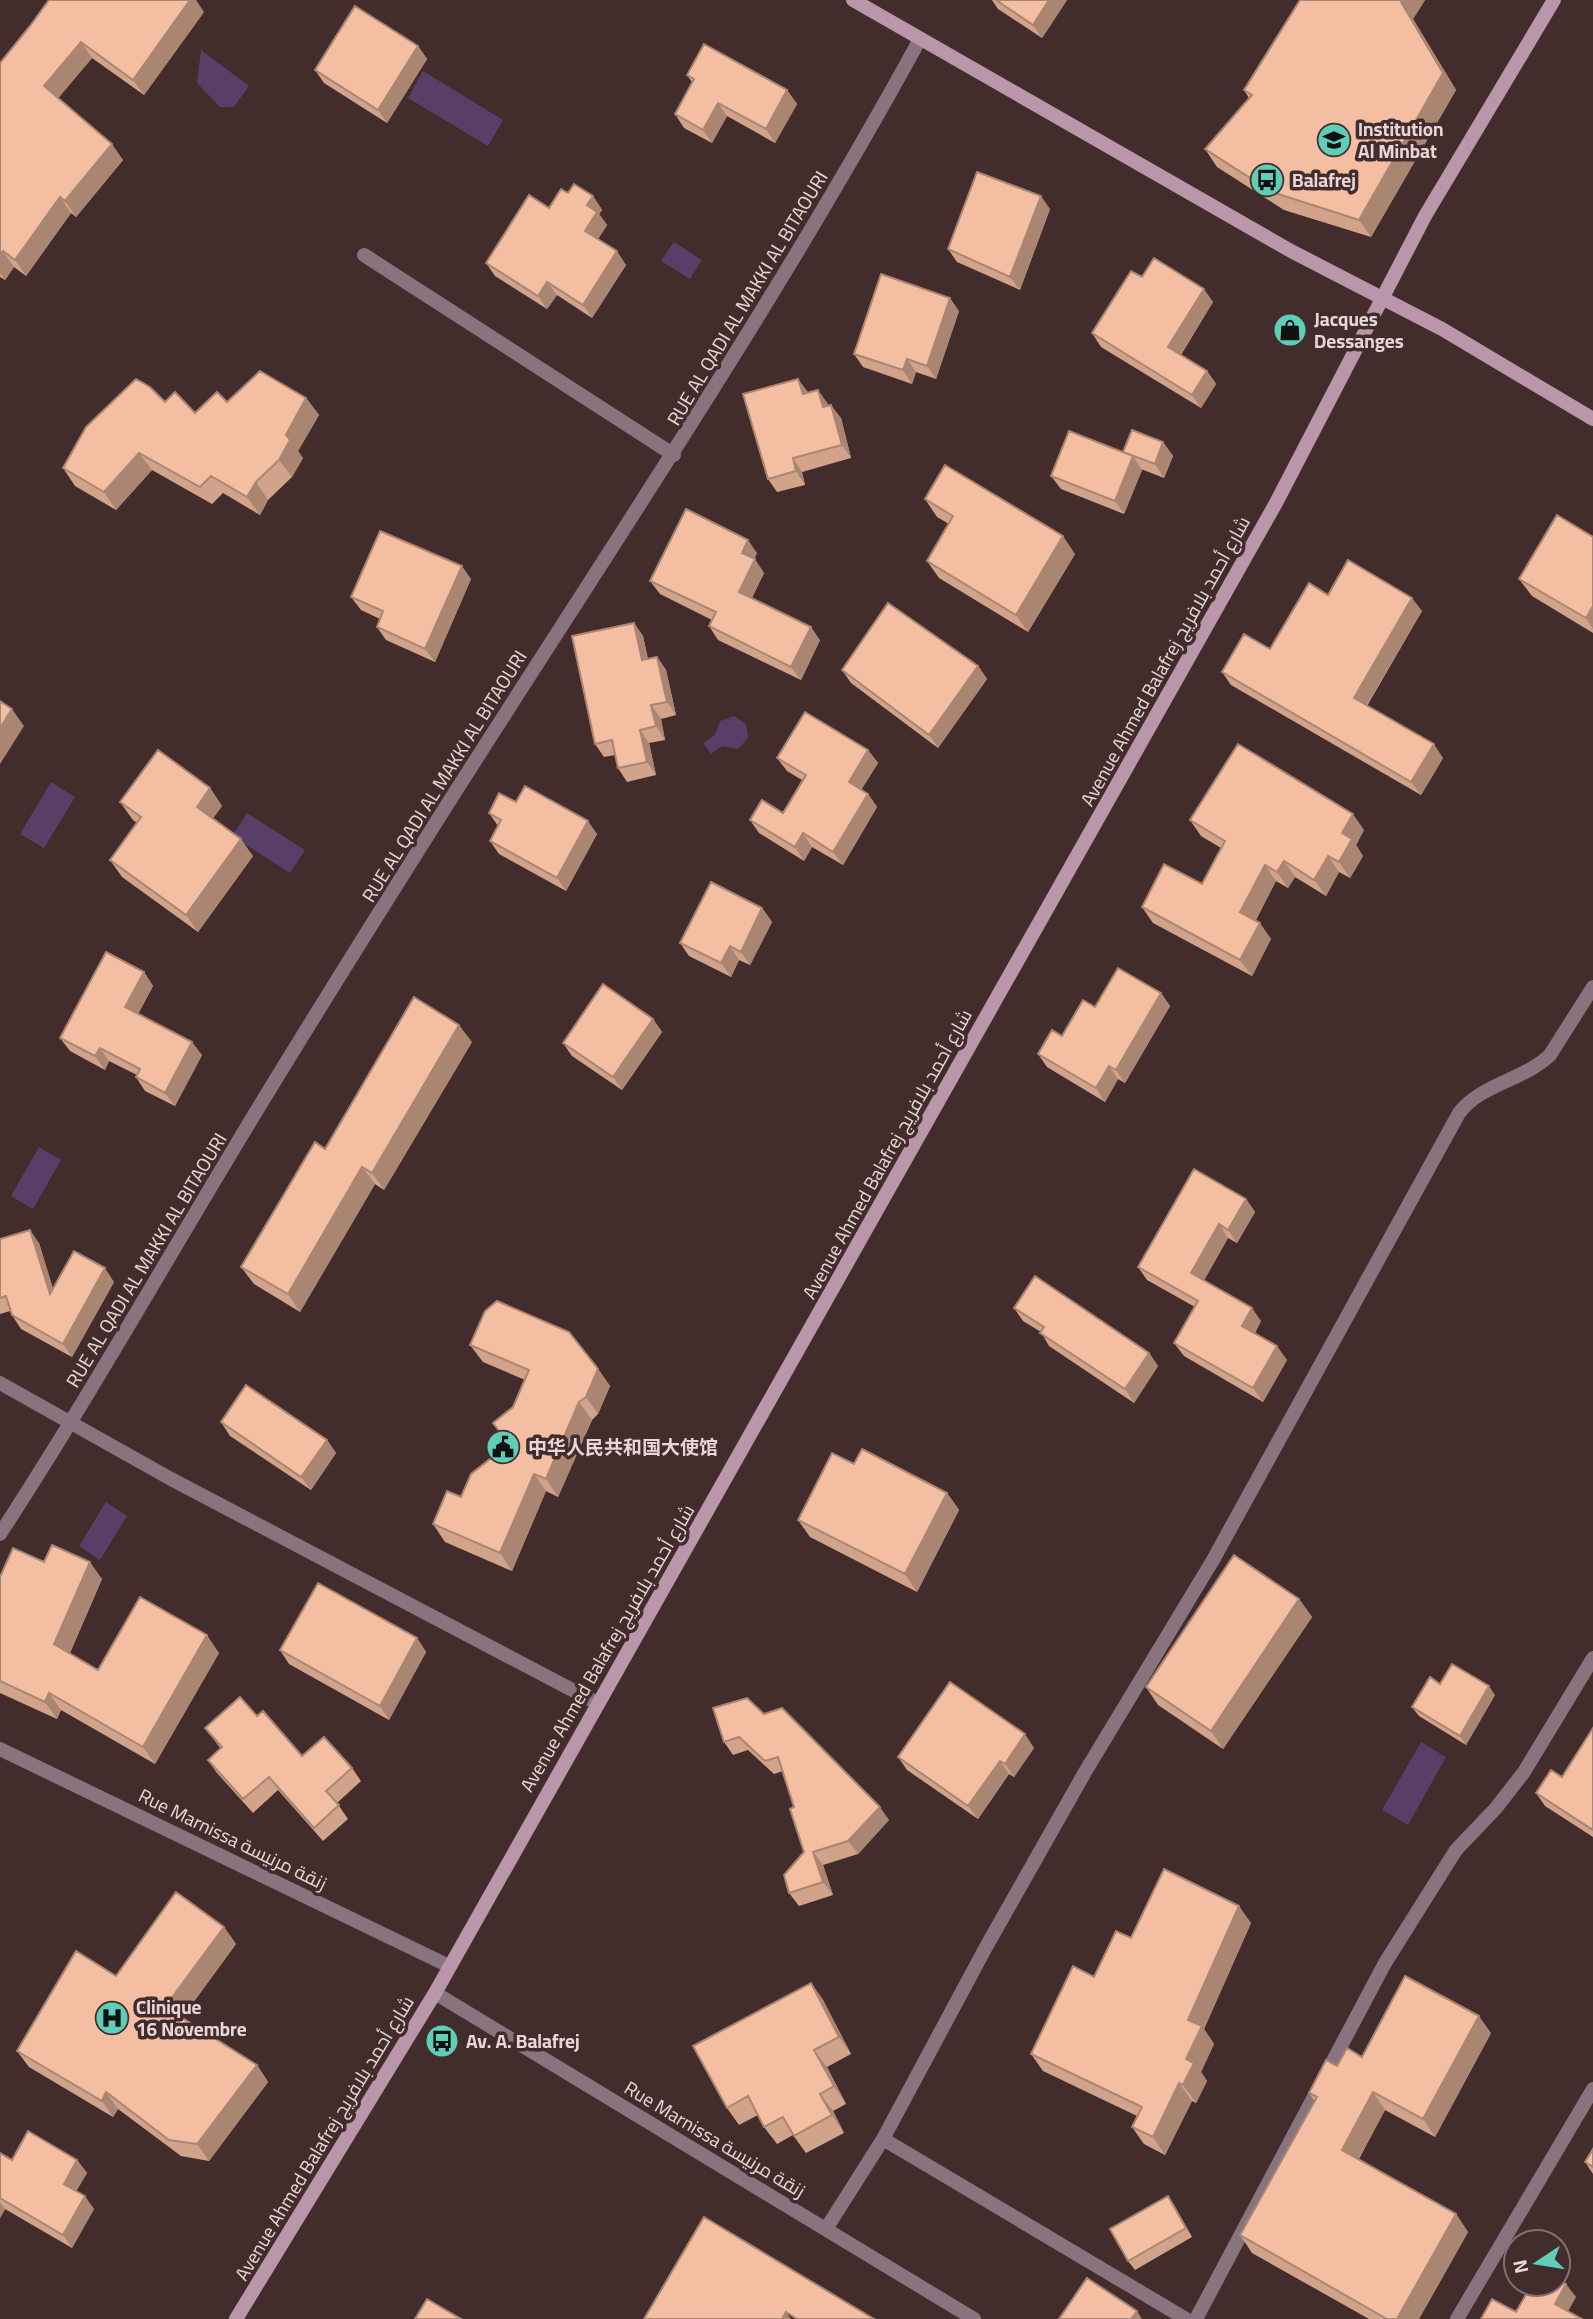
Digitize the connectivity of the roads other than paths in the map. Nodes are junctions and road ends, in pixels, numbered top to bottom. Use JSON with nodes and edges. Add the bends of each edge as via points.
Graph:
{"nodes":[{"id":1,"x":853,"y":0,"type":"edge"},
{"id":2,"x":1554,"y":0,"type":"edge"},
{"id":3,"x":920,"y":39,"type":"junction"},
{"id":4,"x":364,"y":255,"type":"dead end"},
{"id":5,"x":1381,"y":297,"type":"junction"},
{"id":6,"x":1593,"y":419,"type":"edge"},
{"id":7,"x":674,"y":455,"type":"junction"},
{"id":8,"x":1593,"y":987,"type":"edge"},
{"id":9,"x":0,"y":1383,"type":"edge"},
{"id":10,"x":72,"y":1424,"type":"junction"},
{"id":11,"x":0,"y":1534,"type":"edge"},
{"id":12,"x":1593,"y":1658,"type":"edge"},
{"id":13,"x":597,"y":1703,"type":"junction"},
{"id":14,"x":0,"y":1749,"type":"edge"},
{"id":15,"x":449,"y":1966,"type":"junction"},
{"id":16,"x":435,"y":1993,"type":"junction"},
{"id":17,"x":1593,"y":2089,"type":"edge"},
{"id":18,"x":883,"y":2139,"type":"junction"},
{"id":19,"x":826,"y":2229,"type":"junction"},
{"id":20,"x":236,"y":2319,"type":"edge"},
{"id":21,"x":974,"y":2319,"type":"edge"},
{"id":22,"x":1186,"y":2319,"type":"edge"},
{"id":23,"x":1196,"y":2319,"type":"edge"},
{"id":24,"x":1457,"y":2319,"type":"edge"}],
"edges":[{"from":1,"to":3,"type":"main road"},
{"from":2,"to":5,"type":"main road","name":"Avenue Ahmed Balafrej شارع أحمد بلافريج"},
{"from":3,"to":5,"type":"main road","via":[[1291,251]]},
{"from":3,"to":7,"type":"street","name":"RUE AL QADI AL MAKKI AL BITAOURI","via":[[835,190]]},
{"from":4,"to":7,"type":"street"},
{"from":5,"to":6,"type":"main road"},
{"from":5,"to":13,"type":"main road","name":"Avenue Ahmed Balafrej شارع أحمد بلافريج","via":[[1269,515]]},
{"from":7,"to":10,"type":"street","name":"RUE AL QADI AL MAKKI AL BITAOURI","via":[[430,832],[229,1157]]},
{"from":8,"to":18,"type":"street","via":[[1550,1055],[1530,1071],[1471,1099],[1447,1132],[1213,1560],[1079,1784]]},
{"from":9,"to":10,"type":"street"},
{"from":10,"to":11,"type":"street","name":"RUE AL QADI AL MAKKI AL BITAOURI"},
{"from":10,"to":13,"type":"street"},
{"from":12,"to":23,"type":"street","via":[[1524,1772],[1456,1850],[1385,1963]]},
{"from":13,"to":15,"type":"main road","name":"Avenue Ahmed Balafrej شارع أحمد بلافريج"},
{"from":14,"to":15,"type":"street","name":"Rue Marnissa زنقة مرنيسة"},
{"from":15,"to":16,"type":"main road","name":"Avenue Ahmed Balafrej شارع أحمد بلافريج"},
{"from":16,"to":19,"type":"street","name":"Rue Marnissa زنقة مرنيسة"},
{"from":16,"to":20,"type":"main road","name":"Avenue Ahmed Balafrej شارع أحمد بلافريج"},
{"from":17,"to":24,"type":"street"},
{"from":18,"to":19,"type":"street"},
{"from":18,"to":22,"type":"street"},
{"from":19,"to":21,"type":"street","name":"Rue Marnissa زنقة مرنيسة"}]}
